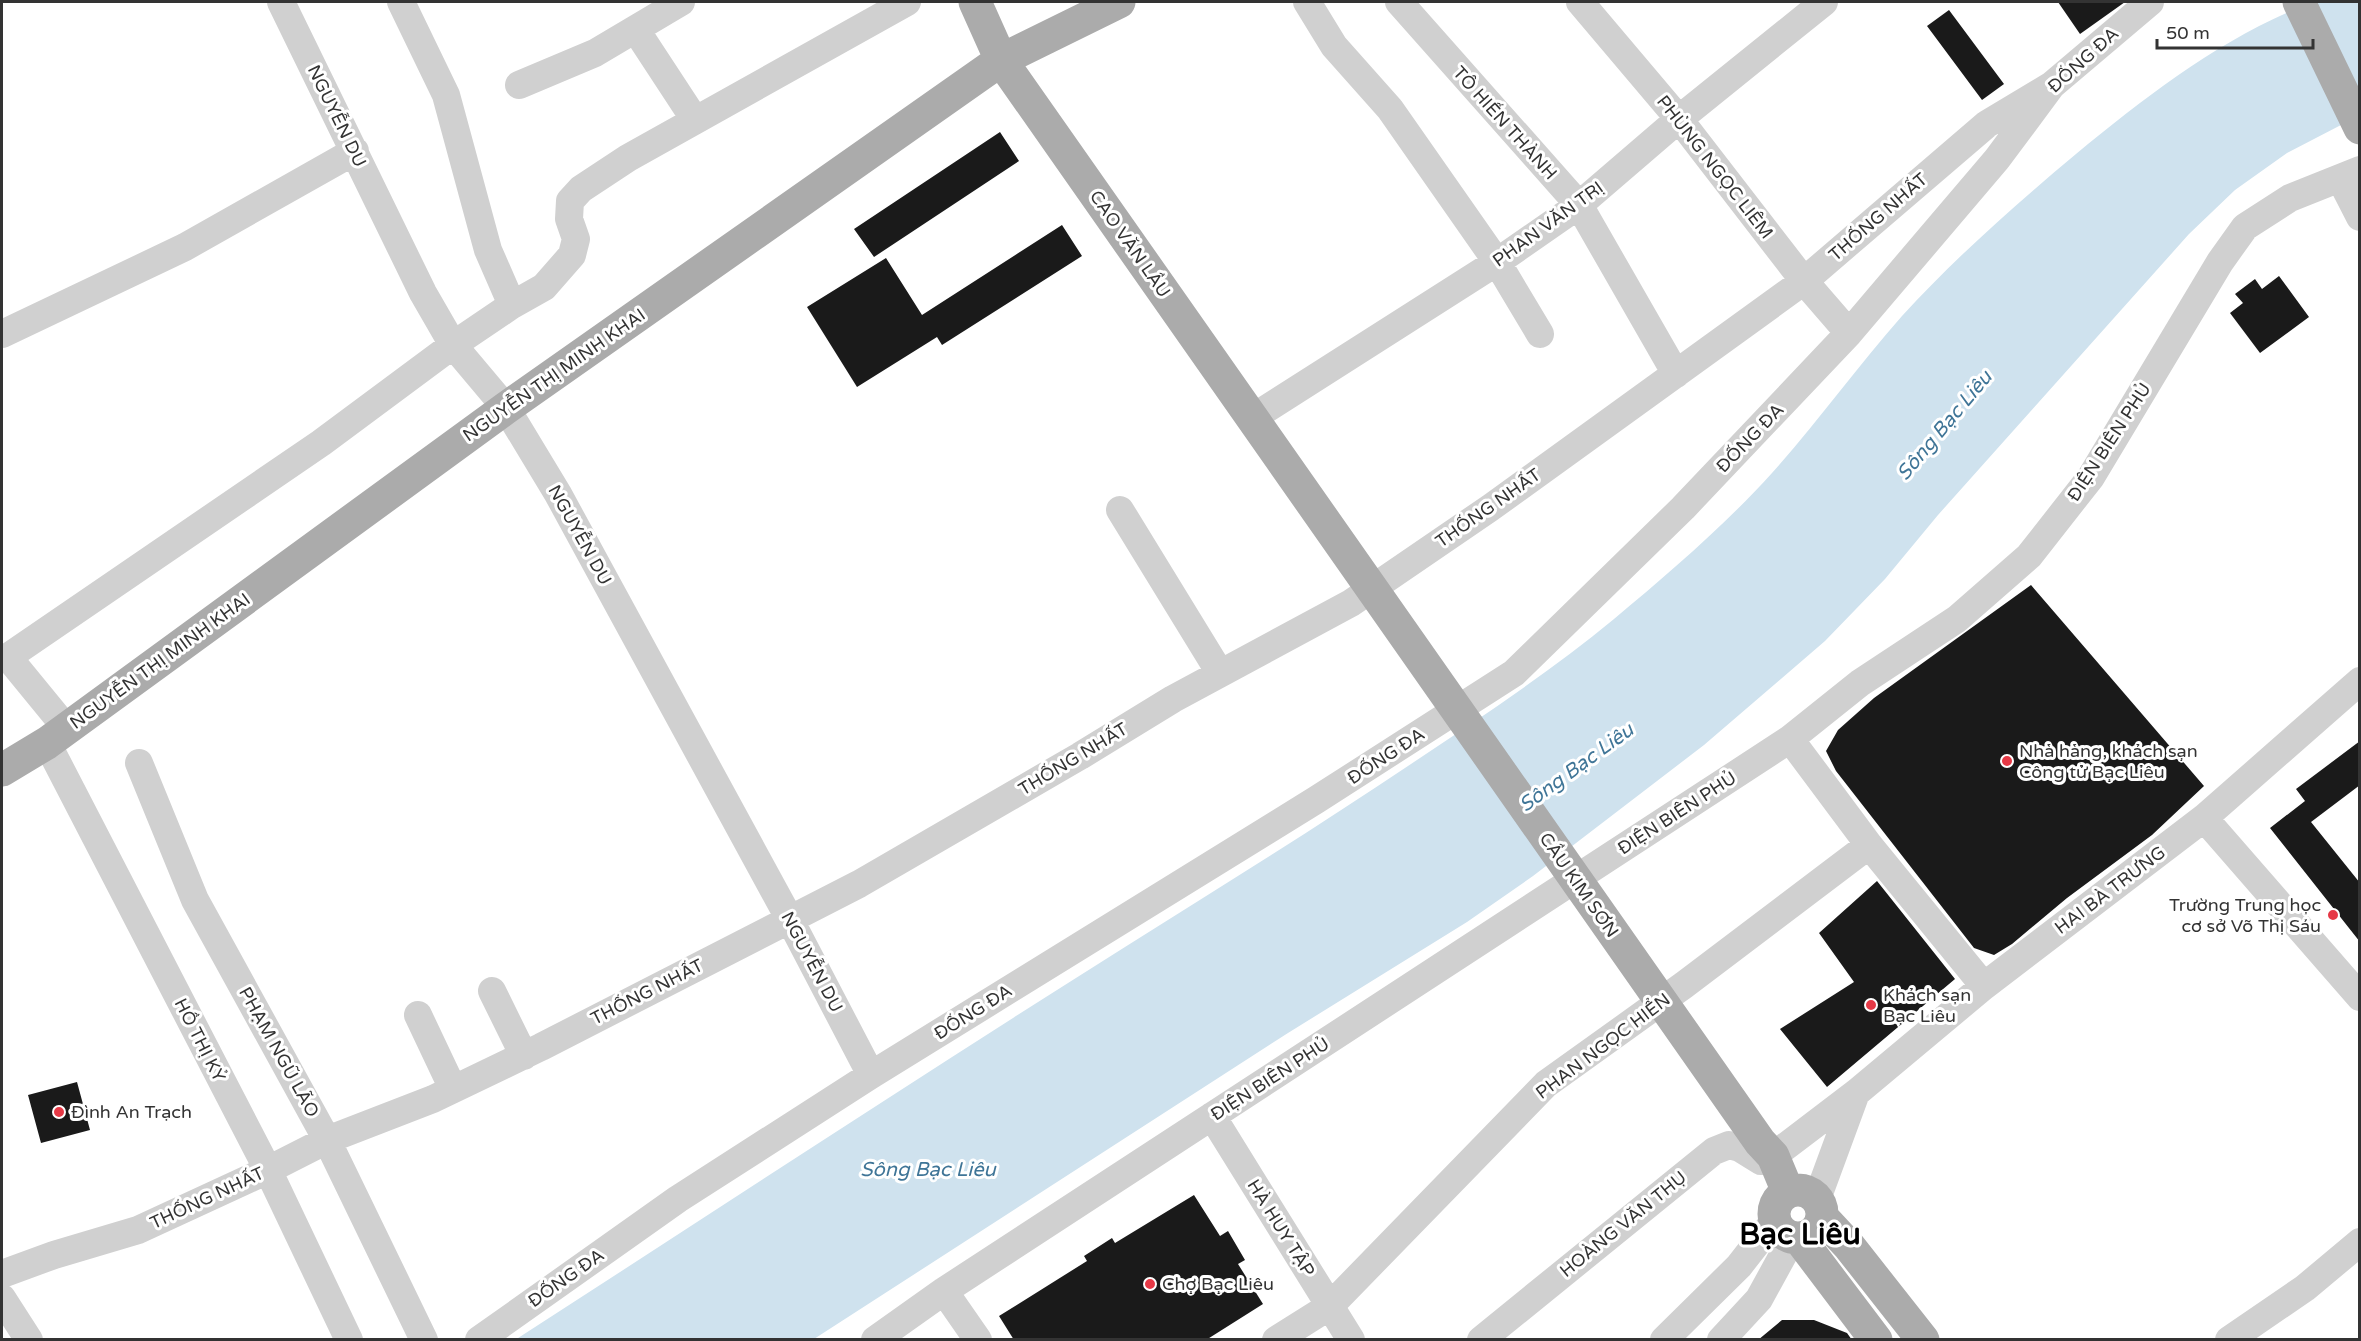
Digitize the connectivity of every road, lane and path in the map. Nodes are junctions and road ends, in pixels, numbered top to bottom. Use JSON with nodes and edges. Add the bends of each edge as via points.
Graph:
{"nodes":[{"id":1,"x":281,"y":2,"type":"edge"},
{"id":2,"x":401,"y":2,"type":"edge"},
{"id":3,"x":681,"y":2,"type":"edge"},
{"id":4,"x":908,"y":2,"type":"edge"},
{"id":5,"x":975,"y":2,"type":"edge"},
{"id":6,"x":1119,"y":2,"type":"edge"},
{"id":7,"x":1307,"y":2,"type":"edge"},
{"id":8,"x":1399,"y":2,"type":"edge"},
{"id":9,"x":1580,"y":2,"type":"edge"},
{"id":10,"x":1824,"y":2,"type":"edge"},
{"id":11,"x":2150,"y":2,"type":"edge"},
{"id":12,"x":2299,"y":2,"type":"edge"},
{"id":13,"x":636,"y":30,"type":"junction"},
{"id":14,"x":1001,"y":60,"type":"junction"},
{"id":15,"x":2052,"y":84,"type":"junction"},
{"id":16,"x":519,"y":85,"type":"dead end"},
{"id":17,"x":1679,"y":119,"type":"junction"},
{"id":18,"x":695,"y":120,"type":"junction"},
{"id":19,"x":2360,"y":128,"type":"edge"},
{"id":20,"x":355,"y":151,"type":"junction"},
{"id":21,"x":2350,"y":174,"type":"edge"},
{"id":22,"x":1579,"y":205,"type":"junction"},
{"id":23,"x":2360,"y":217,"type":"edge"},
{"id":24,"x":1497,"y":262,"type":"junction"},
{"id":25,"x":1804,"y":281,"type":"junction"},
{"id":26,"x":512,"y":305,"type":"junction"},
{"id":27,"x":1849,"y":333,"type":"junction"},
{"id":28,"x":2,"y":334,"type":"edge"},
{"id":29,"x":1540,"y":334,"type":"dead end"},
{"id":30,"x":453,"y":345,"type":"junction"},
{"id":31,"x":1676,"y":374,"type":"junction"},
{"id":32,"x":506,"y":408,"type":"junction"},
{"id":33,"x":1252,"y":418,"type":"junction"},
{"id":34,"x":1295,"y":480,"type":"joint"},
{"id":35,"x":1120,"y":510,"type":"dead end"},
{"id":36,"x":1220,"y":673,"type":"junction"},
{"id":37,"x":2360,"y":681,"type":"edge"},
{"id":38,"x":57,"y":736,"type":"junction"},
{"id":39,"x":1790,"y":739,"type":"junction"},
{"id":40,"x":140,"y":763,"type":"dead end"},
{"id":41,"x":2,"y":770,"type":"edge"},
{"id":42,"x":2204,"y":818,"type":"junction"},
{"id":43,"x":1869,"y":845,"type":"junction"},
{"id":44,"x":789,"y":918,"type":"junction"},
{"id":45,"x":1984,"y":986,"type":"junction"},
{"id":46,"x":492,"y":991,"type":"dead end"},
{"id":47,"x":2360,"y":997,"type":"edge"},
{"id":48,"x":418,"y":1015,"type":"dead end"},
{"id":49,"x":524,"y":1056,"type":"junction"},
{"id":50,"x":871,"y":1075,"type":"junction"},
{"id":51,"x":453,"y":1089,"type":"junction"},
{"id":52,"x":1856,"y":1093,"type":"junction"},
{"id":53,"x":1212,"y":1116,"type":"junction"},
{"id":54,"x":327,"y":1140,"type":"junction"},
{"id":55,"x":1767,"y":1149,"type":"junction"},
{"id":56,"x":268,"y":1170,"type":"junction"},
{"id":57,"x":1799,"y":1217,"type":"junction"},
{"id":58,"x":2360,"y":1242,"type":"edge"},
{"id":59,"x":2,"y":1274,"type":"edge"},
{"id":60,"x":944,"y":1291,"type":"junction"},
{"id":61,"x":2,"y":1298,"type":"edge"},
{"id":62,"x":1330,"y":1306,"type":"junction"},
{"id":63,"x":29,"y":1340,"type":"edge"},
{"id":64,"x":349,"y":1340,"type":"edge"},
{"id":65,"x":424,"y":1340,"type":"edge"},
{"id":66,"x":478,"y":1340,"type":"edge"},
{"id":67,"x":875,"y":1340,"type":"edge"},
{"id":68,"x":978,"y":1340,"type":"edge"},
{"id":69,"x":1276,"y":1340,"type":"edge"},
{"id":70,"x":1351,"y":1340,"type":"edge"},
{"id":71,"x":1481,"y":1340,"type":"edge"},
{"id":72,"x":1664,"y":1340,"type":"edge"},
{"id":73,"x":1721,"y":1340,"type":"edge"},
{"id":74,"x":1875,"y":1340,"type":"edge"},
{"id":75,"x":1923,"y":1340,"type":"edge"},
{"id":76,"x":2229,"y":1340,"type":"edge"}],
"edges":[{"from":1,"to":20,"type":"street","name":"NGUYỄN DU"},
{"from":2,"to":26,"type":"street","via":[[446,95],[488,250]]},
{"from":3,"to":13,"type":"street"},
{"from":4,"to":18,"type":"street"},
{"from":5,"to":14,"type":"main road","name":"CAO VĂN LẦU"},
{"from":6,"to":14,"type":"main road","name":"NGUYỄN THỊ MINH KHAI"},
{"from":7,"to":24,"type":"street","via":[[1334,46],[1390,109]]},
{"from":8,"to":22,"type":"street","name":"TÔ HIẾN THÀNH"},
{"from":9,"to":17,"type":"street","name":"PHÙNG NGỌC LIÊM"},
{"from":10,"to":17,"type":"street","name":"PHAN VĂN TRỊ"},
{"from":11,"to":15,"type":"street","name":"ĐỐNG ĐA"},
{"from":12,"to":19,"type":"main road"},
{"from":13,"to":16,"type":"street","via":[[595,53]]},
{"from":13,"to":18,"type":"street"},
{"from":14,"to":32,"type":"main road","name":"NGUYỄN THỊ MINH KHAI"},
{"from":14,"to":33,"type":"main road","name":"CAO VĂN LẦU"},
{"from":15,"to":25,"type":"street","name":"THỐNG NHẤT","via":[[1987,124]]},
{"from":15,"to":27,"type":"street","name":"ĐỐNG ĐA","via":[[1997,159]]},
{"from":17,"to":22,"type":"street","name":"PHAN VĂN TRỊ"},
{"from":17,"to":25,"type":"street","name":"PHÙNG NGỌC LIÊM"},
{"from":18,"to":26,"type":"street","via":[[581,189],[570,201],[569,219],[576,239],[572,255],[544,287]]},
{"from":20,"to":28,"type":"street","via":[[185,247]]},
{"from":20,"to":30,"type":"street","name":"NGUYỄN DU","via":[[423,293]]},
{"from":21,"to":23,"type":"street"},
{"from":21,"to":39,"type":"street","name":"ĐIỆN BIÊN PHỦ","via":[[2290,198],[2246,227],[2220,262],[2091,477],[2029,556],[1957,619],[1860,683]]},
{"from":22,"to":24,"type":"street","name":"PHAN VĂN TRỊ"},
{"from":22,"to":31,"type":"street","name":"TÔ HIẾN THÀNH"},
{"from":24,"to":29,"type":"street"},
{"from":24,"to":33,"type":"street","name":"PHAN VĂN TRỊ"},
{"from":25,"to":27,"type":"street","name":"PHÙNG NGỌC LIÊM"},
{"from":25,"to":31,"type":"street","name":"THỐNG NHẤT"},
{"from":26,"to":30,"type":"street"},
{"from":27,"to":50,"type":"street","name":"ĐỐNG ĐA","via":[[1683,508],[1514,673],[1317,800]]},
{"from":30,"to":32,"type":"street","name":"NGUYỄN DU"},
{"from":30,"to":38,"type":"street","name":"HỒ THỊ KỶ","via":[[321,443],[8,657]]},
{"from":31,"to":36,"type":"street","name":"THỐNG NHẤT","via":[[1351,603]]},
{"from":32,"to":38,"type":"main road","name":"NGUYỄN THỊ MINH KHAI"},
{"from":32,"to":44,"type":"street","name":"NGUYỄN DU","via":[[558,494]]},
{"from":33,"to":34,"type":"main road","name":"CAO VĂN LẦU"},
{"from":34,"to":55,"type":"main road","name":"CẦU KIM SƠN"},
{"from":35,"to":36,"type":"street"},
{"from":36,"to":44,"type":"street","name":"THỐNG NHẤT","via":[[859,884]]},
{"from":37,"to":42,"type":"street","name":"HAI BÀ TRƯNG"},
{"from":38,"to":41,"type":"main road","name":"NGUYỄN THỊ MINH KHAI"},
{"from":38,"to":56,"type":"street","name":"HỒ THỊ KỶ"},
{"from":39,"to":43,"type":"street"},
{"from":39,"to":53,"type":"street","name":"ĐIỆN BIÊN PHỦ"},
{"from":40,"to":54,"type":"street","name":"PHẠM NGŨ LÃO","via":[[195,900]]},
{"from":42,"to":45,"type":"street","name":"HAI BÀ TRƯNG"},
{"from":42,"to":47,"type":"street"},
{"from":43,"to":45,"type":"street"},
{"from":43,"to":62,"type":"street","name":"PHAN NGỌC HIỂN","via":[[1546,1084]]},
{"from":44,"to":49,"type":"street","name":"THỐNG NHẤT"},
{"from":44,"to":50,"type":"street","name":"NGUYỄN DU"},
{"from":45,"to":52,"type":"street","name":"HAI BÀ TRƯNG"},
{"from":46,"to":49,"type":"street"},
{"from":48,"to":51,"type":"street"},
{"from":49,"to":51,"type":"street","name":"THỐNG NHẤT"},
{"from":50,"to":66,"type":"street","name":"ĐỐNG ĐA","via":[[678,1199]]},
{"from":51,"to":54,"type":"street","name":"THỐNG NHẤT"},
{"from":52,"to":55,"type":"street","name":"HAI BÀ TRƯNG"},
{"from":52,"to":57,"type":"street","name":"HAI BÀ TRƯNG"},
{"from":53,"to":60,"type":"street","name":"ĐIỆN BIÊN PHỦ"},
{"from":53,"to":62,"type":"street","name":"HÀ HUY TẬP"},
{"from":54,"to":56,"type":"street","name":"THỐNG NHẤT"},
{"from":54,"to":65,"type":"street","name":"PHẠM NGŨ LÃO"},
{"from":55,"to":57,"type":"main road","name":"CẦU KIM SƠN"},
{"from":55,"to":71,"type":"street","name":"HOÀNG VĂN THỤ","via":[[1761,1161],[1728,1145],[1714,1151]]},
{"from":56,"to":59,"type":"street","name":"THỐNG NHẤT","via":[[138,1230]]},
{"from":56,"to":64,"type":"street","name":"HỒ THỊ KỶ"},
{"from":57,"to":72,"type":"street","name":"HAI BÀ TRƯNG","via":[[1739,1266]]},
{"from":57,"to":73,"type":"street","name":"HAI BÀ TRƯNG","via":[[1759,1299]]},
{"from":57,"to":74,"type":"main road"},
{"from":57,"to":75,"type":"main road","via":[[1849,1246]]},
{"from":58,"to":76,"type":"street","via":[[2305,1288]]},
{"from":60,"to":67,"type":"street","name":"ĐIỆN BIÊN PHỦ"},
{"from":60,"to":68,"type":"street"},
{"from":61,"to":63,"type":"street"},
{"from":62,"to":69,"type":"street","name":"PHAN NGỌC HIỂN"},
{"from":62,"to":70,"type":"street","name":"HÀ HUY TẬP"}]}
